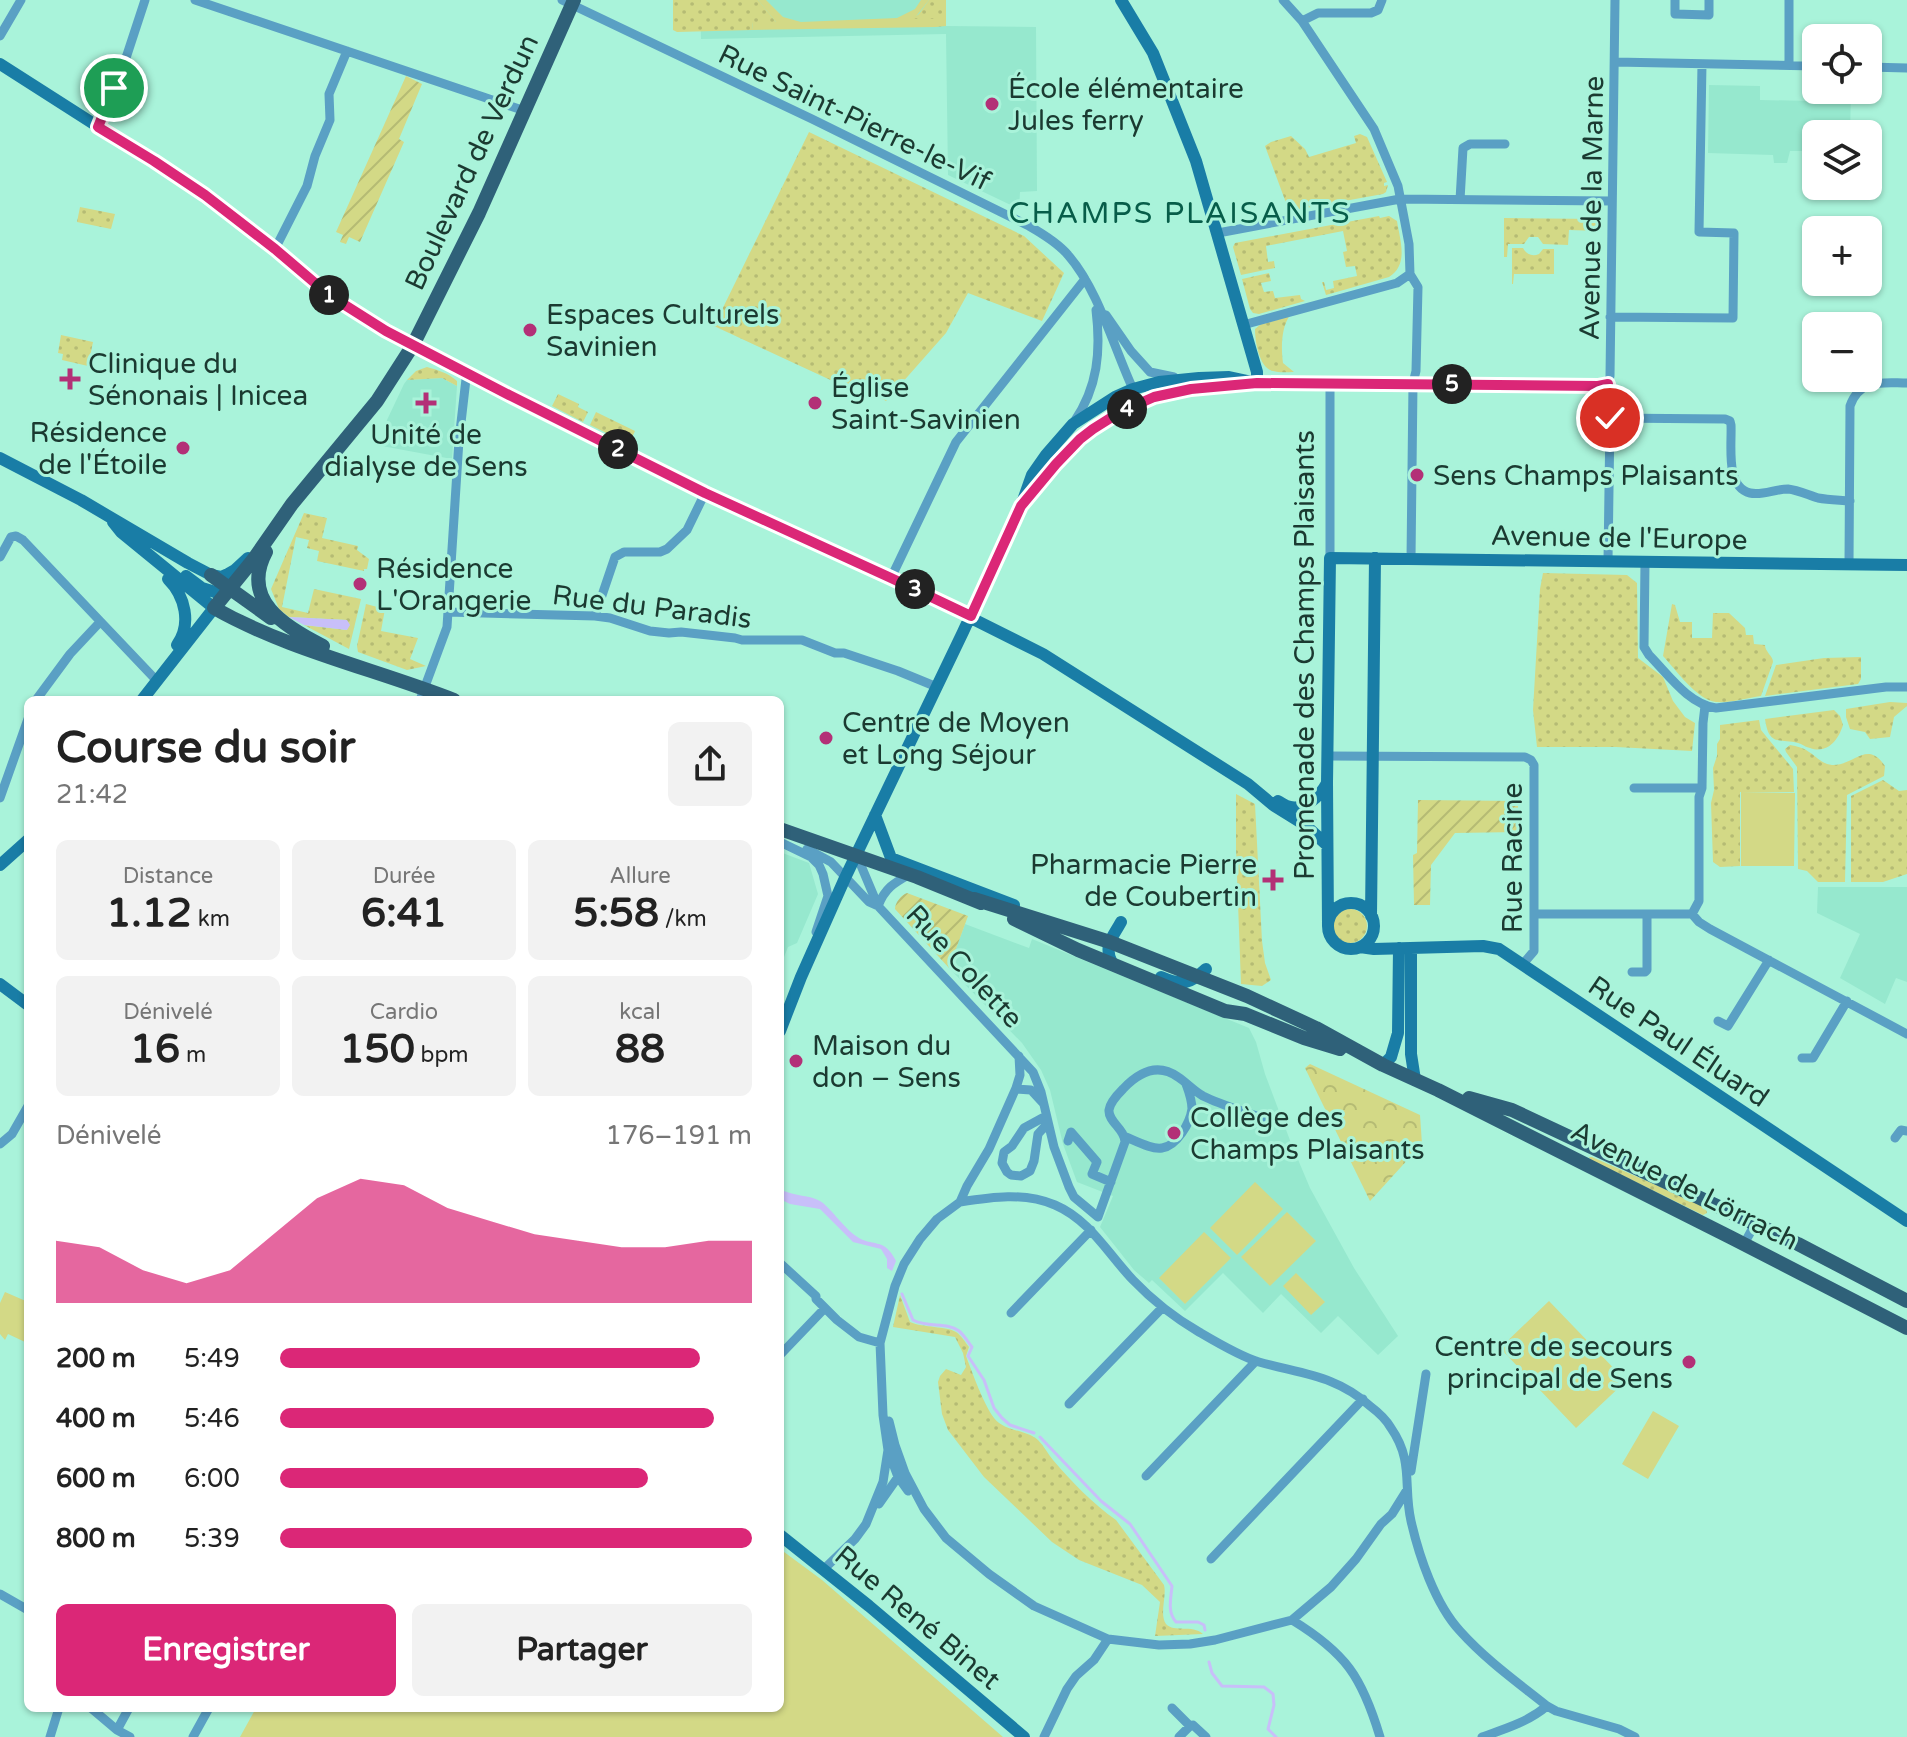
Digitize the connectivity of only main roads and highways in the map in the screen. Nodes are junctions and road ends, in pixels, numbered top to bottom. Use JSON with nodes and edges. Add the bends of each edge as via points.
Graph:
{"nodes":[{"id":1,"x":569,"y":2,"type":"edge"},
{"id":2,"x":292,"y":504,"type":"junction"},
{"id":3,"x":211,"y":575,"type":"road end"},
{"id":4,"x":222,"y":598,"type":"junction"},
{"id":5,"x":332,"y":658,"type":"junction"},
{"id":6,"x":381,"y":674,"type":"junction"},
{"id":7,"x":422,"y":694,"type":"edge"},
{"id":8,"x":784,"y":830,"type":"edge"},
{"id":9,"x":974,"y":899,"type":"junction"},
{"id":10,"x":1367,"y":1057,"type":"junction"},
{"id":11,"x":1438,"y":1090,"type":"junction"},
{"id":12,"x":1847,"y":1270,"type":"junction"},
{"id":13,"x":1907,"y":1293,"type":"edge"},
{"id":14,"x":1907,"y":1301,"type":"edge"},
{"id":15,"x":1904,"y":1327,"type":"edge"}],
"edges":[{"from":1,"to":2,"type":"main road","name":"Boulevard de Verdun","via":[[479,213],[413,345],[377,401]]},
{"from":2,"to":4,"type":"main road"},
{"from":2,"to":6,"type":"main road","via":[[257,573],[266,604],[301,635]]},
{"from":3,"to":4,"type":"main road"},
{"from":4,"to":5,"type":"main road","via":[[244,605],[310,650]]},
{"from":4,"to":5,"type":"main road","via":[[253,606]]},
{"from":5,"to":6,"type":"main road"},
{"from":6,"to":7,"type":"main road"},
{"from":8,"to":9,"type":"main road","name":"Avenue de Lörrach"},
{"from":9,"to":10,"type":"main road","name":"Avenue de Lörrach","via":[[1078,950],[1225,1011]]},
{"from":9,"to":10,"type":"main road","name":"Avenue de Lörrach","via":[[1202,973]]},
{"from":10,"to":11,"type":"main road","name":"Avenue de Lörrach"},
{"from":11,"to":12,"type":"main road","name":"Avenue de Lörrach","via":[[1512,1110]]},
{"from":11,"to":15,"type":"main road","name":"Avenue de Lörrach"},
{"from":12,"to":13,"type":"main road"},
{"from":12,"to":14,"type":"main road","name":"Avenue de Lörrach"}]}
